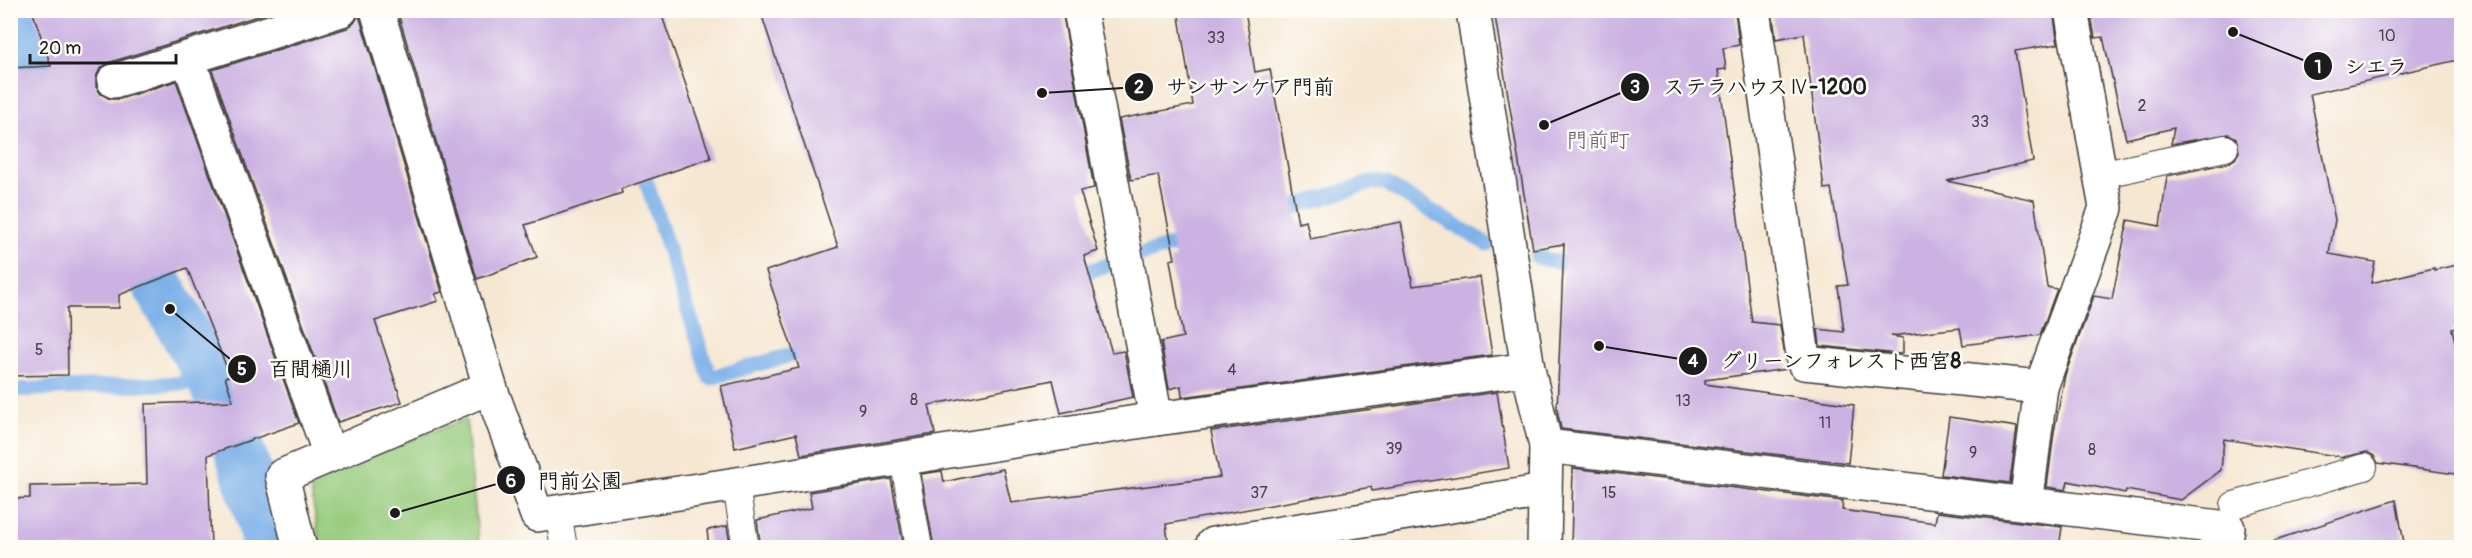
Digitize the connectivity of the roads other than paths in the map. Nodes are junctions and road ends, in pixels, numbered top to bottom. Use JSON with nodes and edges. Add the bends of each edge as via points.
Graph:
{"nodes":[{"id":1,"x":341,"y":10,"type":"edge"},
{"id":2,"x":377,"y":10,"type":"edge"},
{"id":3,"x":1080,"y":10,"type":"edge"},
{"id":4,"x":1473,"y":10,"type":"edge"},
{"id":5,"x":1753,"y":10,"type":"edge"},
{"id":6,"x":2071,"y":10,"type":"edge"},
{"id":7,"x":188,"y":59,"type":"junction"},
{"id":8,"x":114,"y":81,"type":"dead end"},
{"id":9,"x":2225,"y":148,"type":"dead end"},
{"id":10,"x":2100,"y":175,"type":"junction"},
{"id":11,"x":1528,"y":369,"type":"junction"},
{"id":12,"x":490,"y":387,"type":"junction"},
{"id":13,"x":2041,"y":387,"type":"junction"},
{"id":14,"x":1156,"y":419,"type":"junction"},
{"id":15,"x":1546,"y":446,"type":"junction"},
{"id":16,"x":330,"y":455,"type":"junction"},
{"id":17,"x":903,"y":459,"type":"junction"},
{"id":18,"x":2364,"y":467,"type":"dead end"},
{"id":19,"x":736,"y":486,"type":"junction"},
{"id":20,"x":1545,"y":491,"type":"junction"},
{"id":21,"x":2026,"y":504,"type":"junction"},
{"id":22,"x":2234,"y":505,"type":"dead end"},
{"id":23,"x":558,"y":512,"type":"junction"},
{"id":24,"x":919,"y":547,"type":"edge"},
{"id":25,"x":300,"y":548,"type":"edge"},
{"id":26,"x":564,"y":548,"type":"edge"},
{"id":27,"x":746,"y":548,"type":"edge"},
{"id":28,"x":1213,"y":548,"type":"edge"},
{"id":29,"x":1544,"y":548,"type":"edge"},
{"id":30,"x":2225,"y":548,"type":"edge"}],
"edges":[{"from":1,"to":7,"type":"street"},
{"from":2,"to":12,"type":"street"},
{"from":3,"to":14,"type":"street"},
{"from":4,"to":11,"type":"street"},
{"from":5,"to":13,"type":"street","via":[[1804,363]]},
{"from":6,"to":10,"type":"street"},
{"from":7,"to":8,"type":"street"},
{"from":7,"to":16,"type":"street"},
{"from":9,"to":10,"type":"lane"},
{"from":10,"to":13,"type":"street","via":[[2106,208]]},
{"from":11,"to":14,"type":"street"},
{"from":11,"to":15,"type":"street"},
{"from":12,"to":16,"type":"street"},
{"from":12,"to":23,"type":"street","via":[[537,515]]},
{"from":13,"to":21,"type":"street"},
{"from":14,"to":17,"type":"street"},
{"from":15,"to":20,"type":"street"},
{"from":15,"to":21,"type":"street"},
{"from":16,"to":25,"type":"street","via":[[282,476]]},
{"from":17,"to":19,"type":"street"},
{"from":17,"to":24,"type":"lane"},
{"from":18,"to":22,"type":"lane"},
{"from":19,"to":23,"type":"street"},
{"from":19,"to":27,"type":"lane"},
{"from":20,"to":28,"type":"street","via":[[1213,544]]},
{"from":20,"to":29,"type":"street"},
{"from":21,"to":30,"type":"street","via":[[2228,528]]},
{"from":23,"to":26,"type":"lane"}]}
